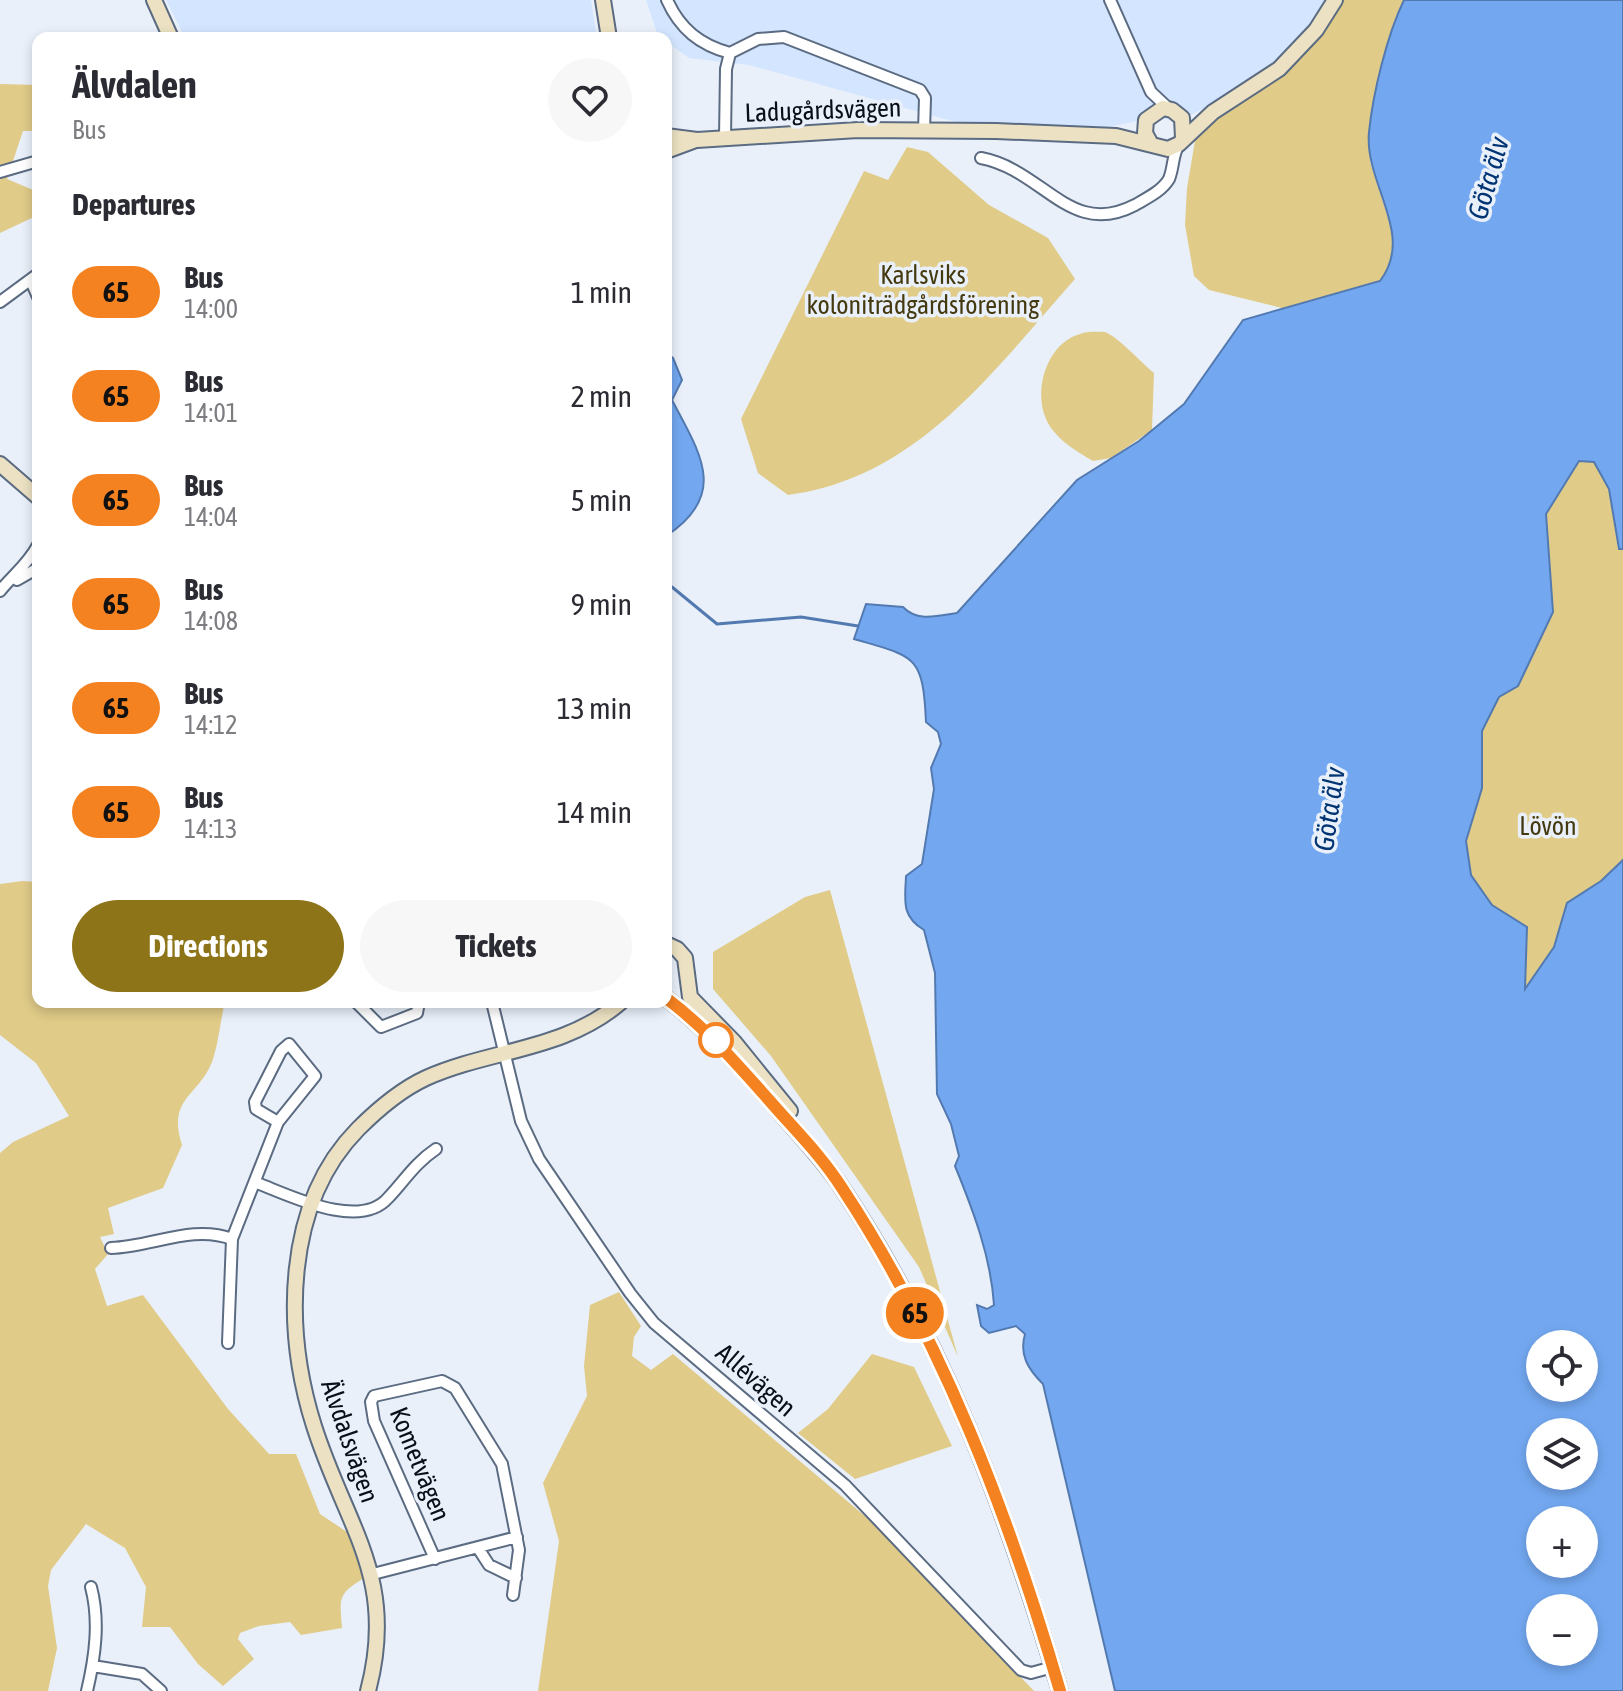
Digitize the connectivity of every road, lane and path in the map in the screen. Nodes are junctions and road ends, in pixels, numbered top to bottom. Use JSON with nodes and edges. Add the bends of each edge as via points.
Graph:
{"nodes":[{"id":1,"x":154,"y":0,"type":"edge"},
{"id":2,"x":603,"y":0,"type":"edge"},
{"id":3,"x":667,"y":0,"type":"edge"},
{"id":4,"x":1110,"y":0,"type":"edge"},
{"id":5,"x":1335,"y":0,"type":"edge"},
{"id":6,"x":168,"y":32,"type":"edge"},
{"id":7,"x":608,"y":32,"type":"edge"},
{"id":8,"x":730,"y":53,"type":"junction"},
{"id":9,"x":1151,"y":92,"type":"junction"},
{"id":10,"x":1174,"y":112,"type":"junction"},
{"id":11,"x":1213,"y":112,"type":"junction"},
{"id":12,"x":1148,"y":117,"type":"junction"},
{"id":13,"x":924,"y":131,"type":"junction"},
{"id":14,"x":1116,"y":136,"type":"junction"},
{"id":15,"x":672,"y":137,"type":"edge"},
{"id":16,"x":725,"y":138,"type":"junction"},
{"id":17,"x":697,"y":140,"type":"junction"},
{"id":18,"x":1181,"y":141,"type":"junction"},
{"id":19,"x":1155,"y":146,"type":"junction"},
{"id":20,"x":672,"y":149,"type":"edge"},
{"id":21,"x":981,"y":158,"type":"dead end"},
{"id":22,"x":1171,"y":160,"type":"junction"},
{"id":23,"x":32,"y":163,"type":"edge"},
{"id":24,"x":0,"y":172,"type":"edge"},
{"id":25,"x":32,"y":279,"type":"edge"},
{"id":26,"x":0,"y":302,"type":"edge"},
{"id":27,"x":0,"y":464,"type":"edge"},
{"id":28,"x":32,"y":477,"type":"edge"},
{"id":29,"x":32,"y":492,"type":"edge"},
{"id":30,"x":32,"y":555,"type":"edge"},
{"id":31,"x":32,"y":572,"type":"edge"},
{"id":32,"x":0,"y":593,"type":"edge"},
{"id":33,"x":672,"y":948,"type":"edge"},
{"id":34,"x":687,"y":973,"type":"junction"},
{"id":35,"x":672,"y":991,"type":"edge"},
{"id":36,"x":672,"y":1000,"type":"edge"},
{"id":37,"x":362,"y":1008,"type":"edge"},
{"id":38,"x":418,"y":1008,"type":"edge"},
{"id":39,"x":494,"y":1008,"type":"edge"},
{"id":40,"x":614,"y":1008,"type":"edge"},
{"id":41,"x":506,"y":1055,"type":"junction"},
{"id":42,"x":278,"y":1122,"type":"junction"},
{"id":43,"x":811,"y":1145,"type":"junction"},
{"id":44,"x":436,"y":1149,"type":"dead end"},
{"id":45,"x":257,"y":1183,"type":"junction"},
{"id":46,"x":312,"y":1204,"type":"junction"},
{"id":47,"x":232,"y":1239,"type":"junction"},
{"id":48,"x":111,"y":1248,"type":"dead end"},
{"id":49,"x":228,"y":1343,"type":"dead end"},
{"id":50,"x":517,"y":1537,"type":"junction"},
{"id":51,"x":478,"y":1548,"type":"junction"},
{"id":52,"x":435,"y":1559,"type":"junction"},
{"id":53,"x":373,"y":1574,"type":"junction"},
{"id":54,"x":516,"y":1578,"type":"junction"},
{"id":55,"x":91,"y":1587,"type":"dead end"},
{"id":56,"x":513,"y":1595,"type":"dead end"},
{"id":57,"x":93,"y":1666,"type":"junction"},
{"id":58,"x":1053,"y":1667,"type":"junction"},
{"id":59,"x":87,"y":1691,"type":"edge"},
{"id":60,"x":161,"y":1691,"type":"edge"},
{"id":61,"x":368,"y":1691,"type":"edge"},
{"id":62,"x":1060,"y":1691,"type":"edge"}],
"edges":[{"from":1,"to":6,"type":"street"},
{"from":2,"to":7,"type":"street"},
{"from":3,"to":8,"type":"street","via":[[693,37]]},
{"from":4,"to":9,"type":"street"},
{"from":5,"to":11,"type":"street","via":[[1316,30],[1279,69]]},
{"from":8,"to":13,"type":"street","name":"Ladugårdsvägen","via":[[758,39],[784,37],[920,90],[925,98]]},
{"from":8,"to":16,"type":"street","name":"Ladugårdsvägen"},
{"from":9,"to":10,"type":"street"},
{"from":9,"to":12,"type":"street"},
{"from":10,"to":11,"type":"street"},
{"from":10,"to":12,"type":"street"},
{"from":10,"to":18,"type":"street","via":[[1185,126]]},
{"from":11,"to":18,"type":"street"},
{"from":12,"to":14,"type":"street","name":"Ladugårdsvägen"},
{"from":12,"to":19,"type":"street","via":[[1145,133]]},
{"from":13,"to":14,"type":"street","name":"Ladugårdsvägen"},
{"from":13,"to":16,"type":"street","name":"Ladugårdsvägen"},
{"from":14,"to":19,"type":"street","name":"Ladugårdsvägen"},
{"from":15,"to":17,"type":"street","name":"Ladugårdsvägen"},
{"from":16,"to":17,"type":"street","name":"Ladugårdsvägen"},
{"from":17,"to":20,"type":"street","name":"Ladugårdsvägen"},
{"from":18,"to":19,"type":"street"},
{"from":18,"to":22,"type":"street"},
{"from":19,"to":22,"type":"street"},
{"from":21,"to":22,"type":"street","via":[[1018,170],[1078,211],[1107,216],[1160,189],[1169,178]]},
{"from":23,"to":24,"type":"street"},
{"from":25,"to":26,"type":"street"},
{"from":27,"to":28,"type":"street"},
{"from":27,"to":29,"type":"street"},
{"from":30,"to":32,"type":"street"},
{"from":31,"to":32,"type":"street"},
{"from":33,"to":34,"type":"street","via":[[684,955]]},
{"from":34,"to":35,"type":"street"},
{"from":34,"to":43,"type":"street","via":[[690,997],[754,1065]]},
{"from":36,"to":43,"type":"street","via":[[706,1029]]},
{"from":37,"to":38,"type":"street","via":[[381,1027],[417,1013]]},
{"from":39,"to":41,"type":"street"},
{"from":40,"to":41,"type":"street","name":"Älvdalsvägen","via":[[567,1036]]},
{"from":41,"to":46,"type":"street","name":"Älvdalsvägen","via":[[440,1073],[397,1095],[351,1137]]},
{"from":41,"to":58,"type":"street","name":"Allévägen","via":[[521,1121],[539,1159],[654,1323],[845,1485],[1021,1670]]},
{"from":42,"to":42,"type":"street","via":[[315,1076],[289,1044],[255,1102],[256,1109]]},
{"from":42,"to":45,"type":"street"},
{"from":43,"to":58,"type":"street","via":[[882,1252],[943,1369],[978,1451]]},
{"from":44,"to":46,"type":"street","via":[[379,1205],[341,1212]]},
{"from":45,"to":46,"type":"street"},
{"from":45,"to":47,"type":"street"},
{"from":46,"to":53,"type":"street","name":"Älvdalsvägen","via":[[298,1263],[298,1354],[314,1427]]},
{"from":47,"to":48,"type":"street","via":[[197,1232]]},
{"from":47,"to":49,"type":"street"},
{"from":50,"to":51,"type":"street","name":"Kometvägen"},
{"from":50,"to":52,"type":"street","name":"Kometvägen","via":[[502,1464],[451,1384],[442,1381],[374,1396],[374,1421]]},
{"from":50,"to":54,"type":"street","name":"Kometvägen"},
{"from":51,"to":52,"type":"street","name":"Kometvägen"},
{"from":51,"to":54,"type":"street","via":[[489,1565]]},
{"from":52,"to":53,"type":"street","name":"Kometvägen"},
{"from":53,"to":61,"type":"street","name":"Älvdalsvägen","via":[[379,1634]]},
{"from":54,"to":56,"type":"street","name":"Kometvägen"},
{"from":55,"to":57,"type":"street","via":[[97,1610]]},
{"from":57,"to":59,"type":"street"},
{"from":57,"to":60,"type":"street","via":[[142,1674]]},
{"from":58,"to":62,"type":"street"}]}
